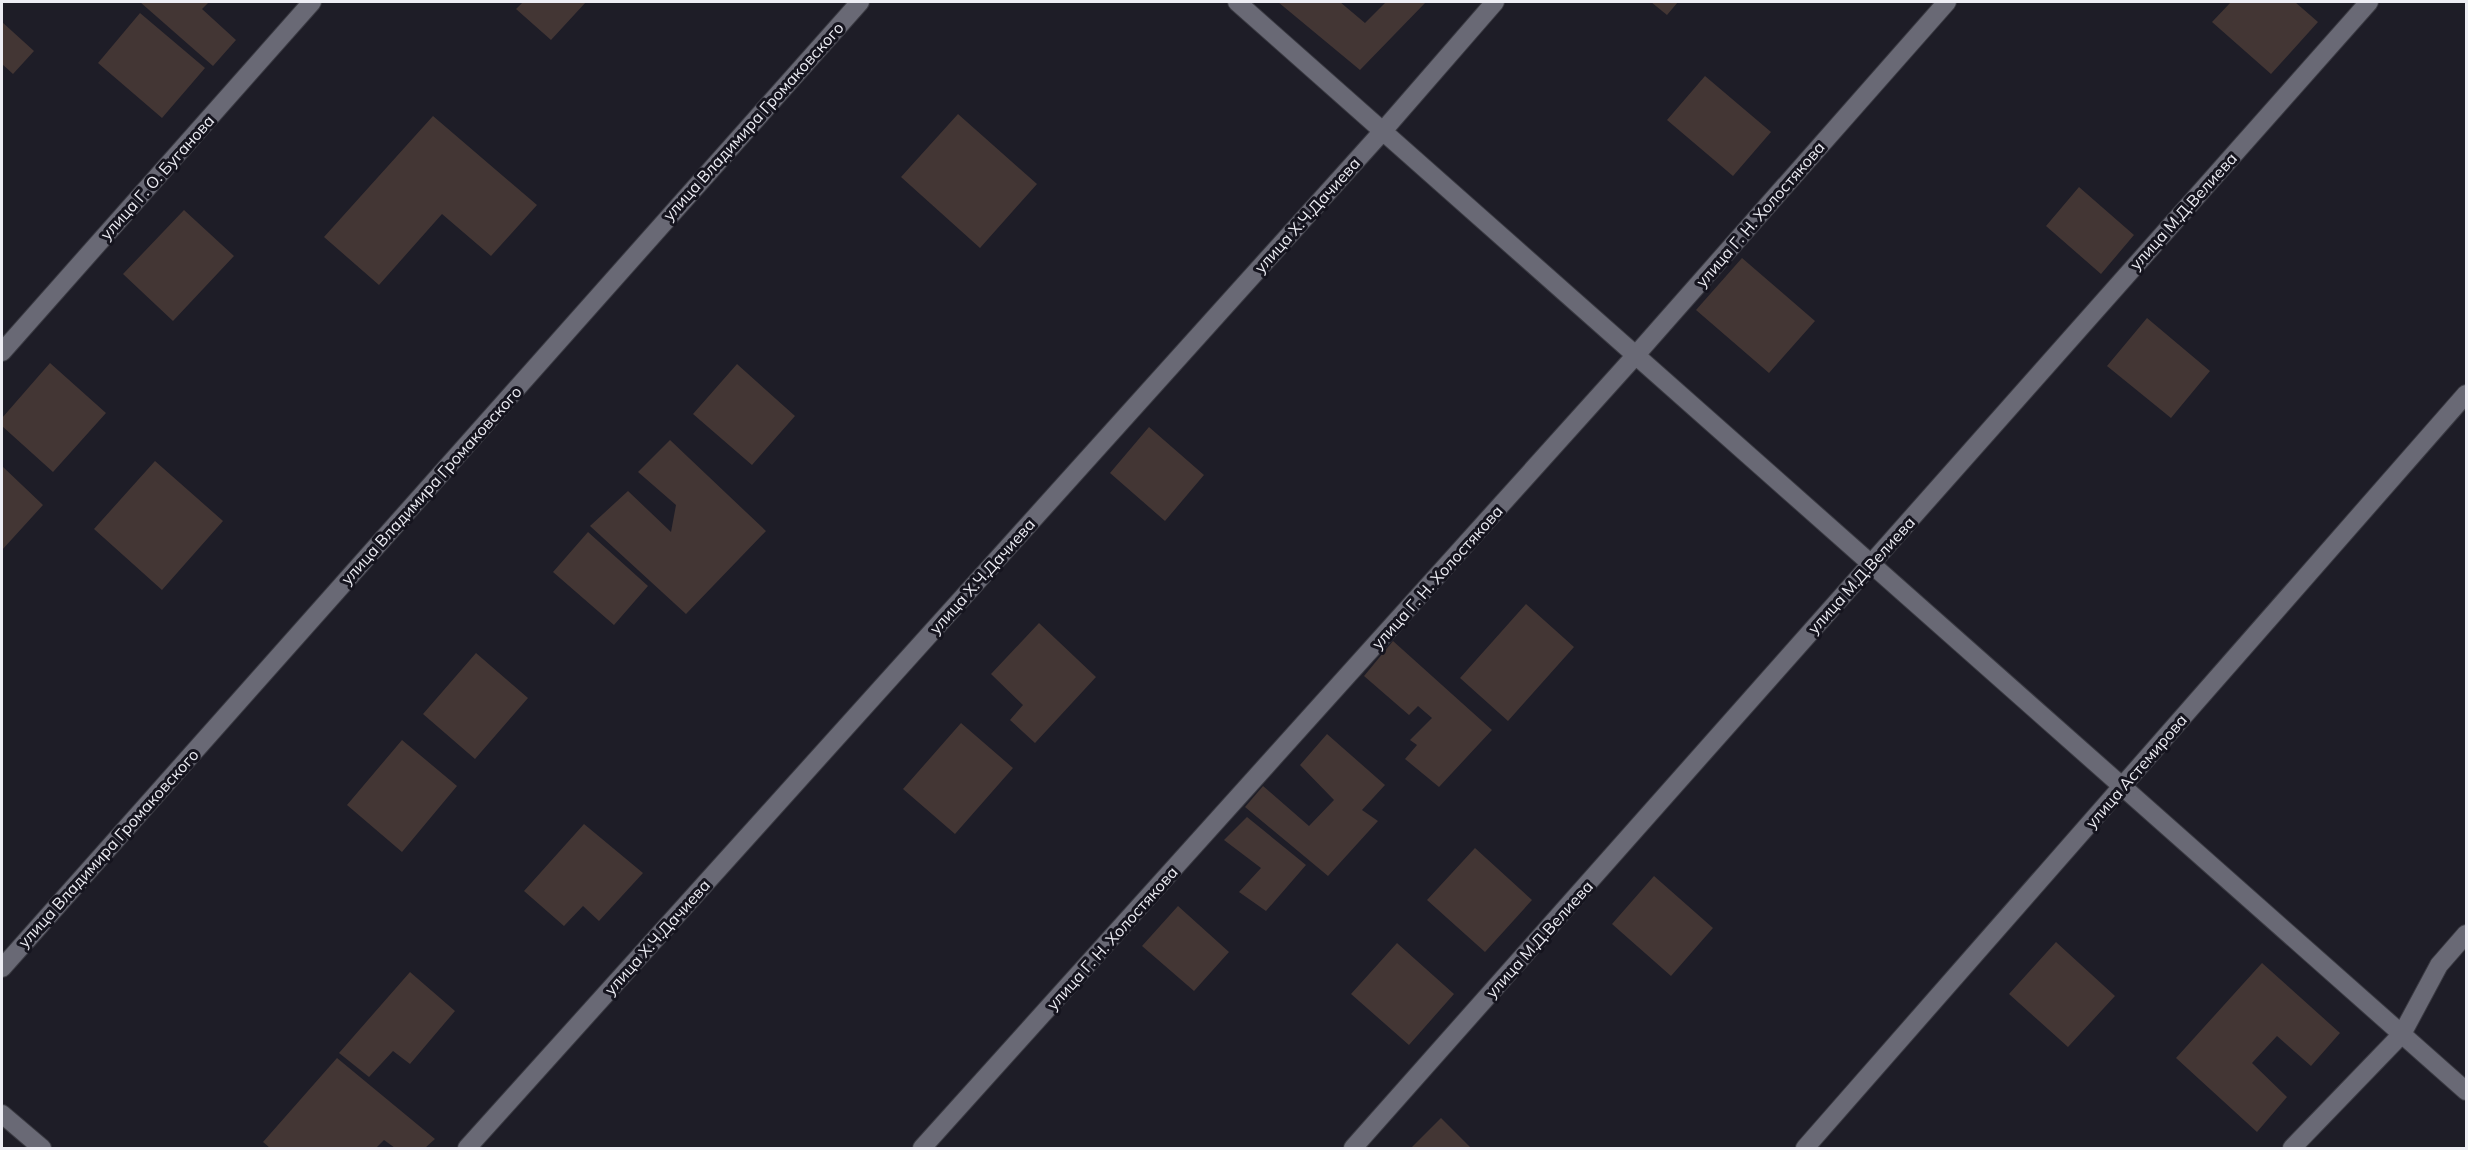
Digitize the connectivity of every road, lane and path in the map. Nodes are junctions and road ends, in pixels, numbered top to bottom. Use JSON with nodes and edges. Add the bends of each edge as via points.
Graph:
{"nodes":[{"id":1,"x":312,"y":2,"type":"edge"},
{"id":2,"x":860,"y":2,"type":"edge"},
{"id":3,"x":1237,"y":2,"type":"edge"},
{"id":4,"x":1495,"y":2,"type":"edge"},
{"id":5,"x":1947,"y":2,"type":"edge"},
{"id":6,"x":2369,"y":2,"type":"edge"},
{"id":7,"x":1382,"y":132,"type":"junction"},
{"id":8,"x":2,"y":352,"type":"edge"},
{"id":9,"x":1635,"y":356,"type":"junction"},
{"id":10,"x":2466,"y":394,"type":"edge"},
{"id":11,"x":1871,"y":564,"type":"junction"},
{"id":12,"x":2122,"y":787,"type":"junction"},
{"id":13,"x":2466,"y":933,"type":"edge"},
{"id":14,"x":2,"y":968,"type":"edge"},
{"id":15,"x":2402,"y":1034,"type":"junction"},
{"id":16,"x":2466,"y":1091,"type":"edge"},
{"id":17,"x":2,"y":1114,"type":"edge"},
{"id":18,"x":42,"y":1149,"type":"edge"},
{"id":19,"x":467,"y":1149,"type":"edge"},
{"id":20,"x":922,"y":1149,"type":"edge"},
{"id":21,"x":1353,"y":1149,"type":"edge"},
{"id":22,"x":1805,"y":1149,"type":"edge"},
{"id":23,"x":2292,"y":1149,"type":"edge"}],
"edges":[{"from":1,"to":8,"type":"street","name":"улица Г. О. Буганова"},
{"from":2,"to":14,"type":"street","name":"улица Владимира Громаковского"},
{"from":3,"to":7,"type":"street"},
{"from":4,"to":7,"type":"street","name":"улица Х.Ч.Дачиева"},
{"from":5,"to":9,"type":"street","name":"улица Г. Н. Холостякова"},
{"from":6,"to":11,"type":"street","name":"улица М.Д.Велиева"},
{"from":7,"to":9,"type":"street"},
{"from":7,"to":19,"type":"street","name":"улица Х.Ч.Дачиева"},
{"from":9,"to":11,"type":"street"},
{"from":9,"to":20,"type":"street","name":"улица Г. Н. Холостякова"},
{"from":10,"to":12,"type":"street","name":"улица Астемирова"},
{"from":11,"to":12,"type":"street"},
{"from":11,"to":21,"type":"street","name":"улица М.Д.Велиева"},
{"from":12,"to":15,"type":"street"},
{"from":12,"to":22,"type":"street","name":"улица Астемирова"},
{"from":13,"to":15,"type":"street","via":[[2439,965]]},
{"from":15,"to":16,"type":"street"},
{"from":15,"to":23,"type":"street"},
{"from":17,"to":18,"type":"street"}]}
